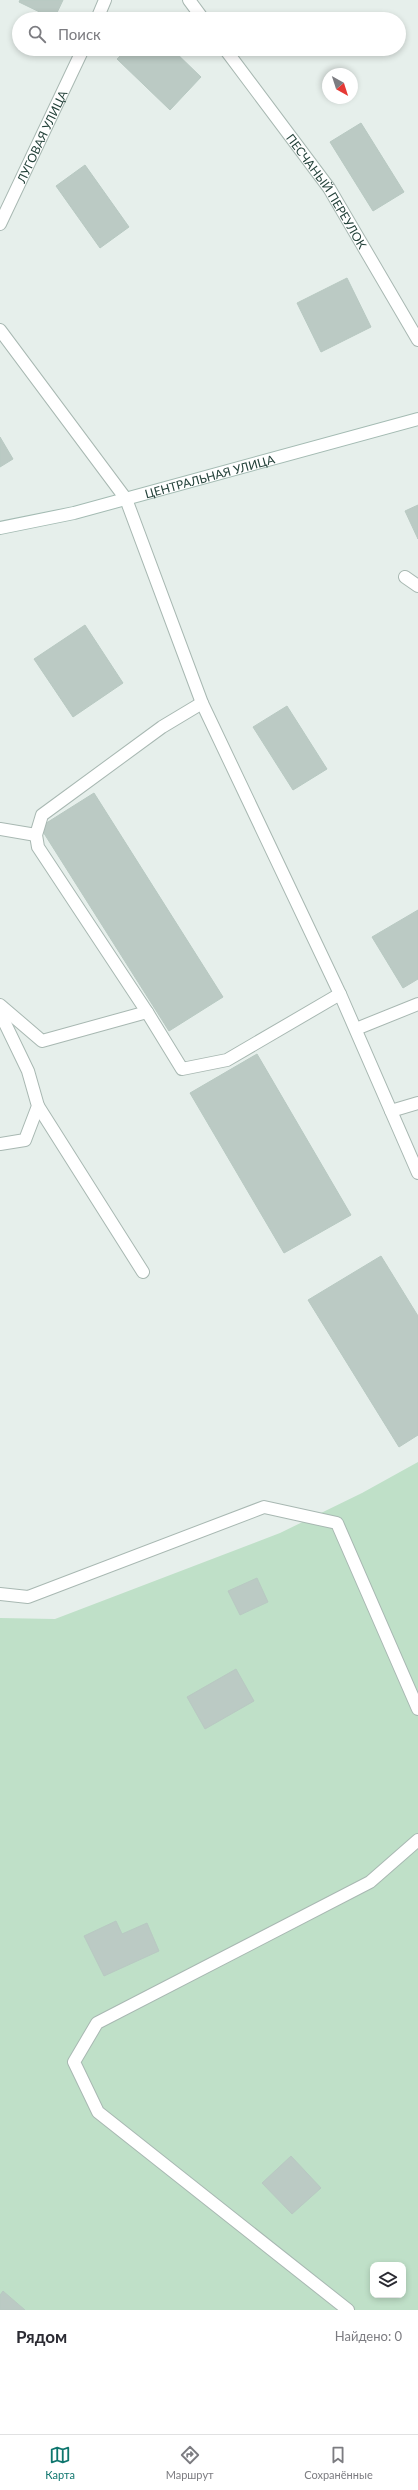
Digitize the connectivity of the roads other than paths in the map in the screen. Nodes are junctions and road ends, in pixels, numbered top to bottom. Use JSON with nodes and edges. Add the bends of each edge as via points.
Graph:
{"nodes":[{"id":1,"x":105,"y":0,"type":"edge"},
{"id":2,"x":189,"y":0,"type":"edge"},
{"id":3,"x":100,"y":12,"type":"edge"},
{"id":4,"x":198,"y":12,"type":"edge"},
{"id":5,"x":80,"y":56,"type":"edge"},
{"id":6,"x":230,"y":56,"type":"edge"},
{"id":7,"x":0,"y":224,"type":"edge"},
{"id":8,"x":0,"y":330,"type":"edge"},
{"id":9,"x":418,"y":340,"type":"edge"},
{"id":10,"x":418,"y":419,"type":"edge"},
{"id":11,"x":126,"y":499,"type":"junction"},
{"id":12,"x":0,"y":528,"type":"edge"},
{"id":13,"x":405,"y":577,"type":"dead end"},
{"id":14,"x":418,"y":586,"type":"edge"},
{"id":15,"x":202,"y":703,"type":"junction"},
{"id":16,"x":0,"y":829,"type":"edge"},
{"id":17,"x":36,"y":835,"type":"junction"},
{"id":18,"x":340,"y":994,"type":"junction"},
{"id":19,"x":0,"y":1004,"type":"edge"},
{"id":20,"x":418,"y":1004,"type":"edge"},
{"id":21,"x":147,"y":1012,"type":"junction"},
{"id":22,"x":0,"y":1013,"type":"edge"},
{"id":23,"x":356,"y":1029,"type":"junction"},
{"id":24,"x":418,"y":1103,"type":"edge"},
{"id":25,"x":38,"y":1106,"type":"junction"},
{"id":26,"x":391,"y":1111,"type":"junction"},
{"id":27,"x":0,"y":1144,"type":"edge"},
{"id":28,"x":418,"y":1173,"type":"edge"},
{"id":29,"x":143,"y":1272,"type":"dead end"},
{"id":30,"x":0,"y":1594,"type":"edge"},
{"id":31,"x":418,"y":1709,"type":"edge"},
{"id":32,"x":418,"y":1840,"type":"edge"},
{"id":33,"x":348,"y":2310,"type":"edge"}],
"edges":[{"from":1,"to":3,"type":"street"},
{"from":2,"to":4,"type":"street"},
{"from":5,"to":7,"type":"street","name":"ЛУГОВАЯ УЛИЦА"},
{"from":6,"to":9,"type":"street","name":"ПЕСЧАНЫЙ ПЕРЕУЛОК","via":[[329,188]]},
{"from":8,"to":11,"type":"street"},
{"from":10,"to":11,"type":"street","name":"ЦЕНТРАЛЬНАЯ УЛИЦА"},
{"from":11,"to":12,"type":"street","name":"ЦЕНТРАЛЬНАЯ УЛИЦА"},
{"from":11,"to":15,"type":"street"},
{"from":13,"to":14,"type":"street"},
{"from":15,"to":17,"type":"street","via":[[156,732],[42,815]]},
{"from":15,"to":18,"type":"street"},
{"from":16,"to":17,"type":"street"},
{"from":17,"to":21,"type":"street","via":[[38,847]]},
{"from":18,"to":21,"type":"street","via":[[227,1060],[182,1069]]},
{"from":18,"to":23,"type":"street"},
{"from":19,"to":21,"type":"street","via":[[42,1041]]},
{"from":20,"to":23,"type":"street"},
{"from":22,"to":25,"type":"street","via":[[28,1071]]},
{"from":23,"to":26,"type":"street"},
{"from":24,"to":26,"type":"street"},
{"from":25,"to":27,"type":"street","via":[[25,1140]]},
{"from":25,"to":29,"type":"street"},
{"from":26,"to":28,"type":"street"},
{"from":30,"to":31,"type":"street","via":[[28,1597],[264,1507],[337,1523]]},
{"from":32,"to":33,"type":"street","via":[[370,1882],[97,2023],[74,2062],[98,2112]]}]}
